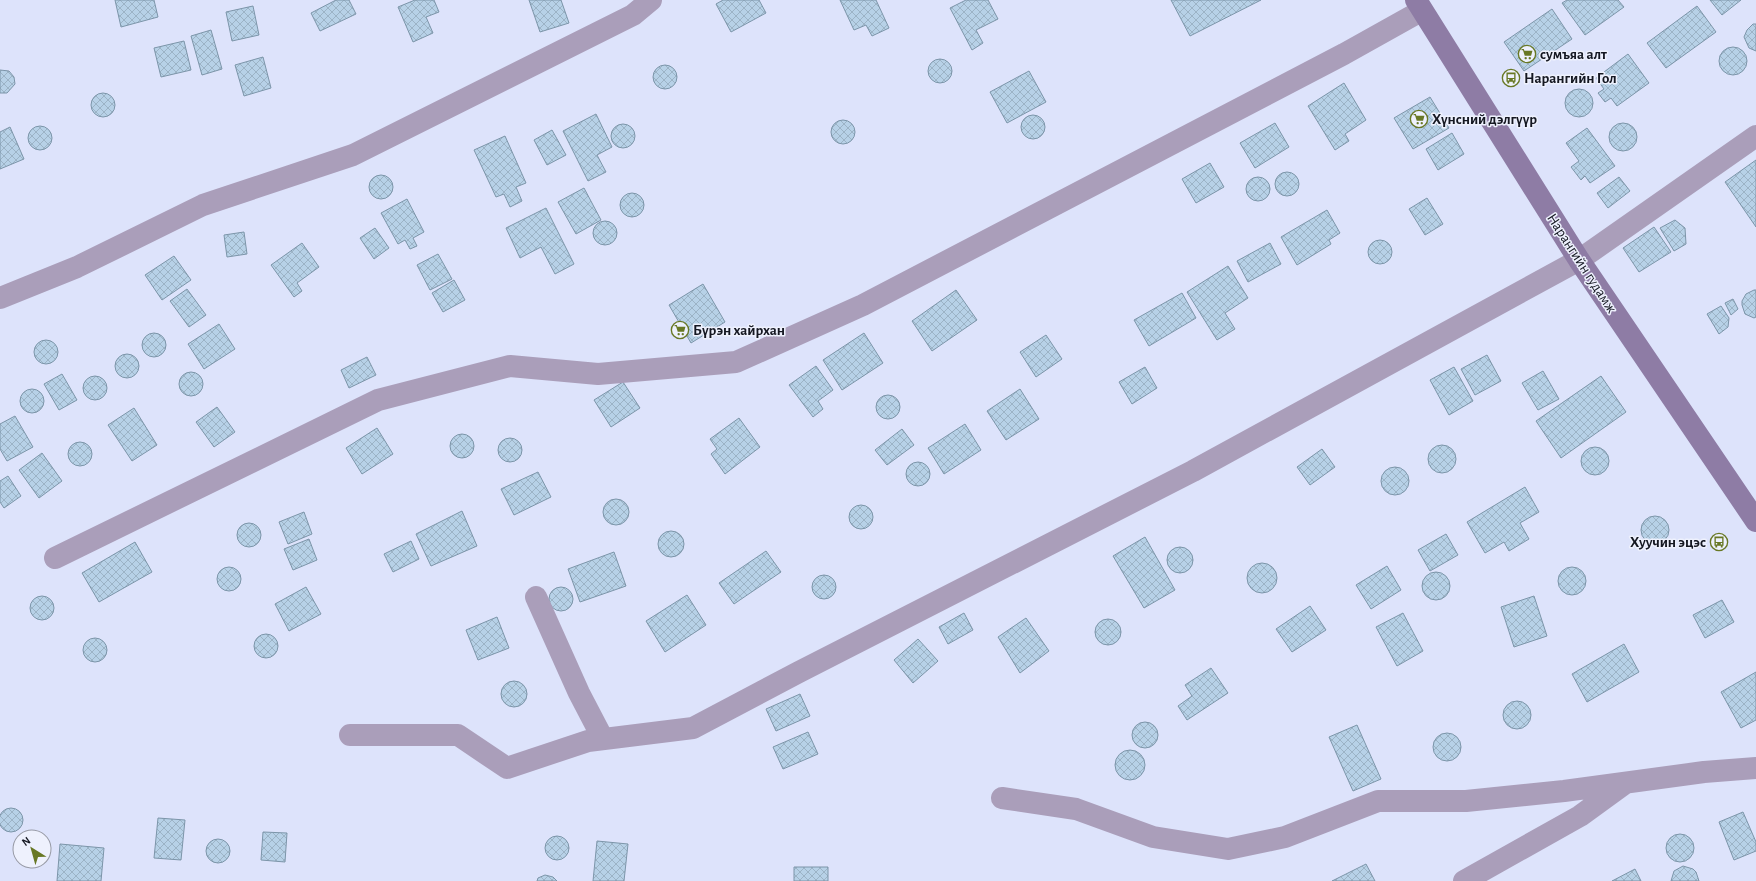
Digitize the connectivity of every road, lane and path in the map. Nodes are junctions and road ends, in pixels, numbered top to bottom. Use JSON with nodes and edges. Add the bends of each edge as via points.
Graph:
{"nodes":[{"id":1,"x":651,"y":0,"type":"edge"},
{"id":2,"x":1419,"y":5,"type":"edge"},
{"id":3,"x":1756,"y":136,"type":"edge"},
{"id":4,"x":1579,"y":260,"type":"junction"},
{"id":5,"x":0,"y":298,"type":"edge"},
{"id":6,"x":1756,"y":521,"type":"edge"},
{"id":7,"x":55,"y":558,"type":"dead end"},
{"id":8,"x":536,"y":597,"type":"dead end"},
{"id":9,"x":350,"y":735,"type":"dead end"},
{"id":10,"x":603,"y":739,"type":"junction"},
{"id":11,"x":1756,"y":768,"type":"edge"},
{"id":12,"x":1624,"y":783,"type":"junction"},
{"id":13,"x":1002,"y":798,"type":"dead end"},
{"id":14,"x":1464,"y":881,"type":"edge"}],
"edges":[{"from":1,"to":5,"type":"street","via":[[633,15],[353,155],[203,206],[77,267]]},
{"from":2,"to":4,"type":"main road","name":"Нарангийн гудамж"},
{"from":2,"to":7,"type":"street","via":[[1344,54],[863,304],[736,362],[598,374],[510,366],[378,400]]},
{"from":3,"to":4,"type":"street"},
{"from":4,"to":6,"type":"main road","name":"Нарангийн гудамж"},
{"from":4,"to":10,"type":"street","via":[[1193,471],[693,728]]},
{"from":8,"to":10,"type":"street","via":[[579,693]]},
{"from":9,"to":10,"type":"street","via":[[458,735],[507,768],[588,741]]},
{"from":11,"to":12,"type":"street"},
{"from":12,"to":13,"type":"street","via":[[1466,801],[1378,801],[1285,837],[1228,849],[1153,837],[1076,808]]},
{"from":12,"to":14,"type":"street","via":[[1580,816]]}]}
